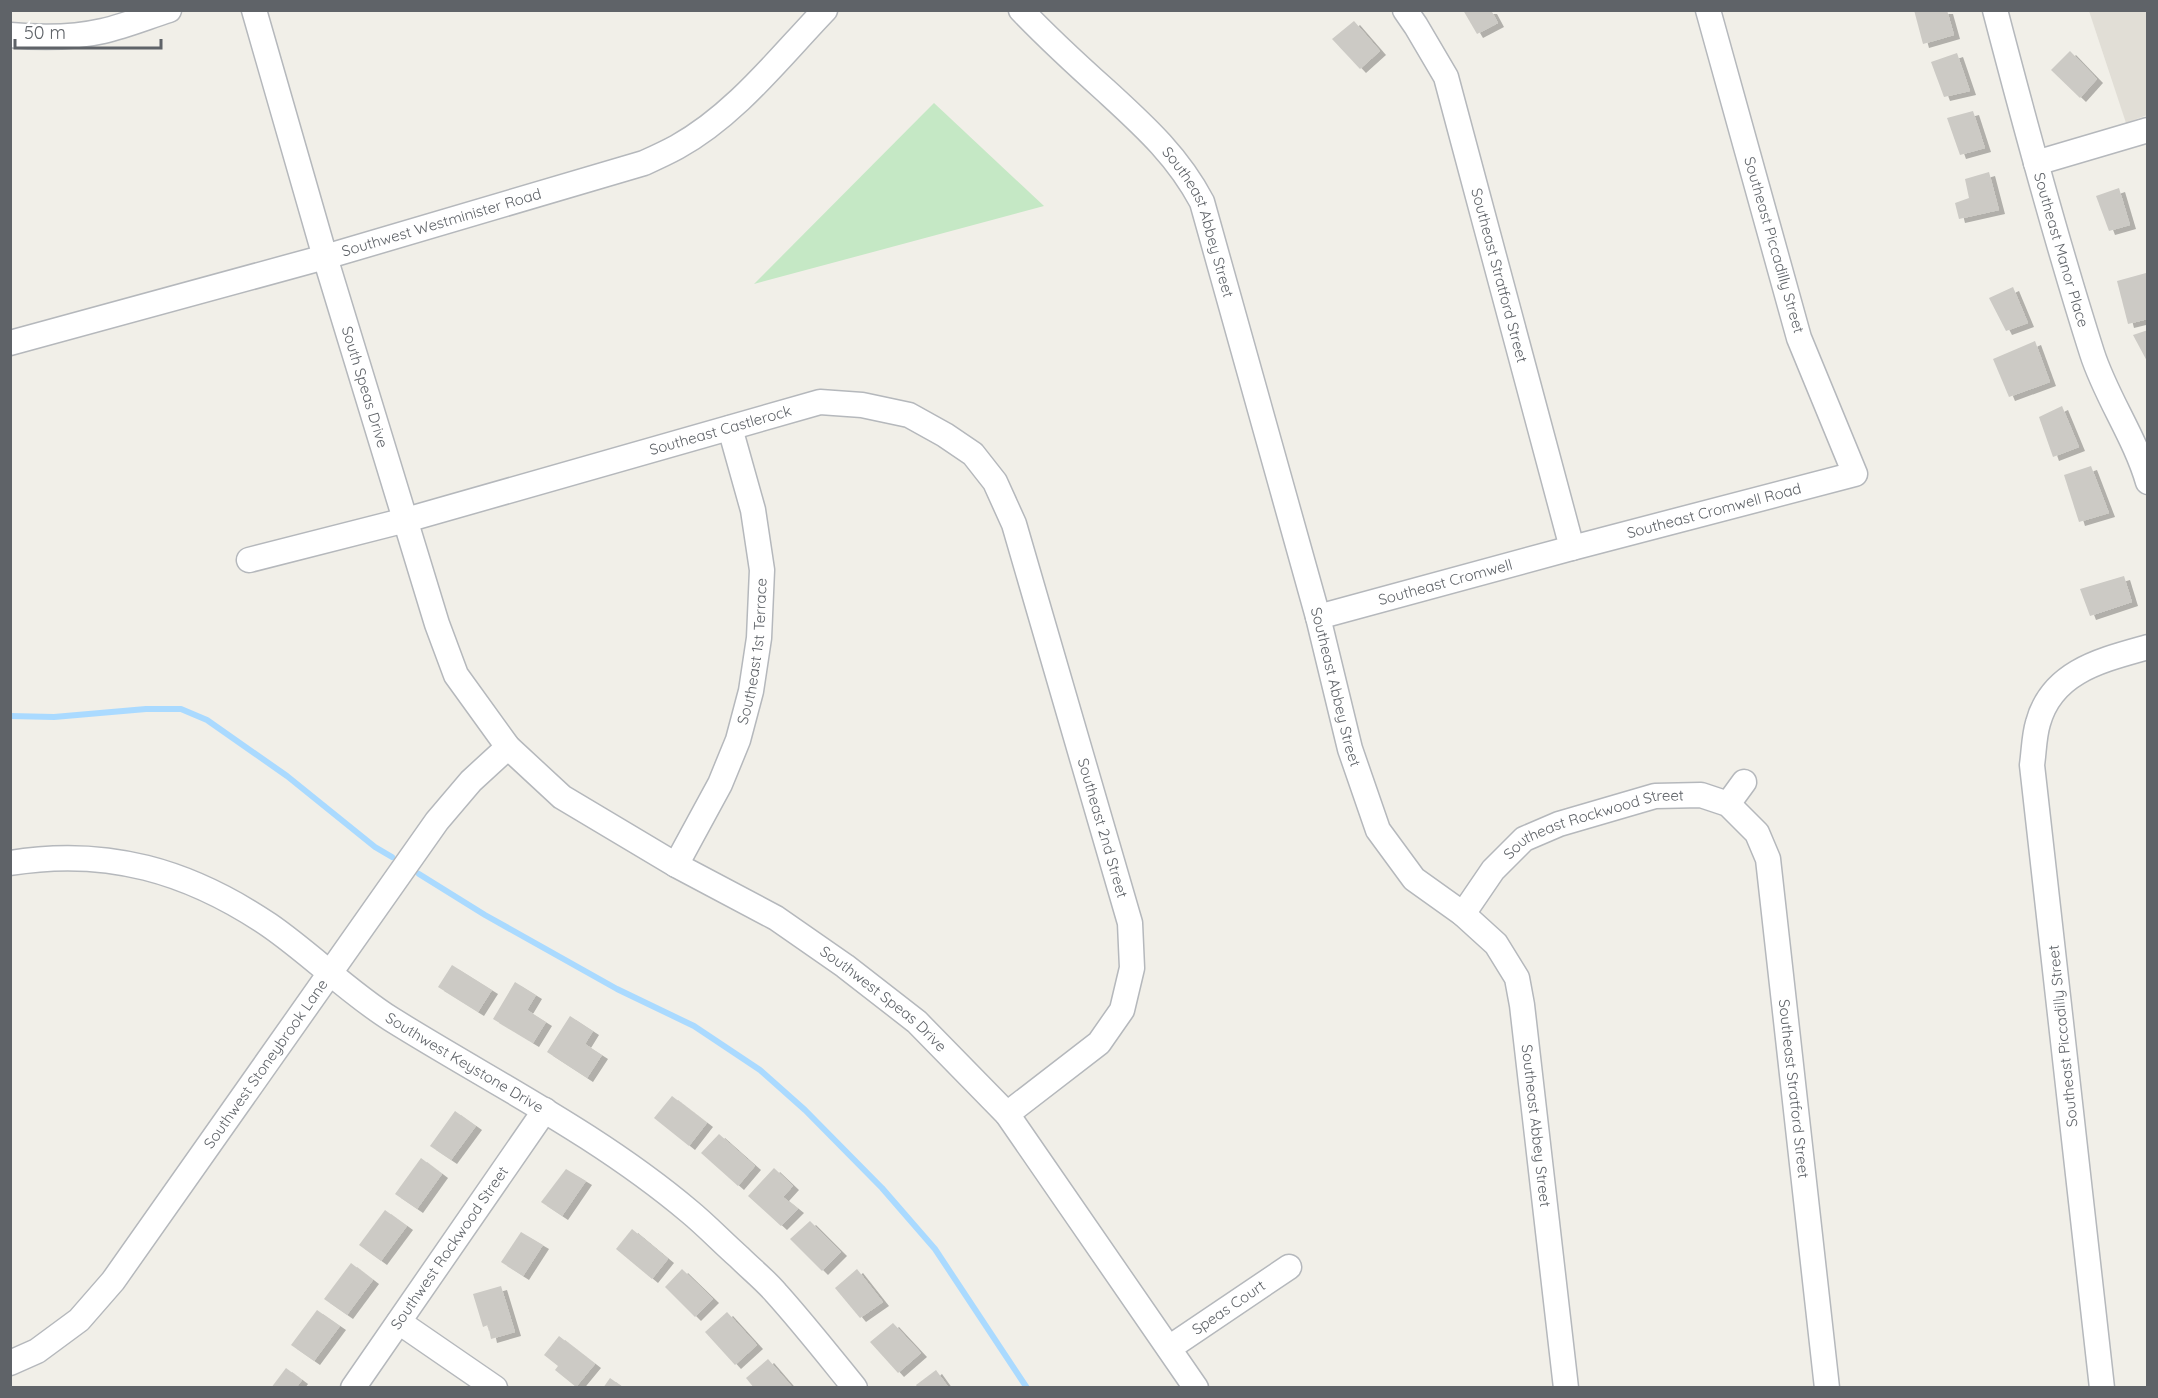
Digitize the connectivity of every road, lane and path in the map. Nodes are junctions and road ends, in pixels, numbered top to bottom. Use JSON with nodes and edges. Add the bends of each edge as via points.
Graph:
{"nodes":[{"id":1,"x":169,"y":10,"type":"edge"},
{"id":2,"x":254,"y":10,"type":"edge"},
{"id":3,"x":825,"y":10,"type":"edge"},
{"id":4,"x":1021,"y":10,"type":"edge"},
{"id":5,"x":1405,"y":10,"type":"edge"},
{"id":6,"x":1708,"y":10,"type":"edge"},
{"id":7,"x":1995,"y":10,"type":"edge"},
{"id":8,"x":10,"y":34,"type":"edge"},
{"id":9,"x":2148,"y":130,"type":"edge"},
{"id":10,"x":2036,"y":163,"type":"junction"},
{"id":11,"x":325,"y":257,"type":"junction"},
{"id":12,"x":10,"y":343,"type":"edge"},
{"id":13,"x":729,"y":428,"type":"junction"},
{"id":14,"x":1855,"y":474,"type":"joint"},
{"id":15,"x":2148,"y":482,"type":"edge"},
{"id":16,"x":1004,"y":502,"type":"joint"},
{"id":17,"x":406,"y":520,"type":"junction"},
{"id":18,"x":1572,"y":548,"type":"junction"},
{"id":19,"x":249,"y":560,"type":"dead end"},
{"id":20,"x":1318,"y":617,"type":"junction"},
{"id":21,"x":2148,"y":647,"type":"edge"},
{"id":22,"x":508,"y":747,"type":"junction"},
{"id":23,"x":1744,"y":782,"type":"dead end"},
{"id":24,"x":1728,"y":804,"type":"junction"},
{"id":25,"x":10,"y":863,"type":"edge"},
{"id":26,"x":676,"y":865,"type":"junction"},
{"id":27,"x":1463,"y":915,"type":"junction"},
{"id":28,"x":330,"y":973,"type":"junction"},
{"id":29,"x":545,"y":1110,"type":"junction"},
{"id":30,"x":1007,"y":1114,"type":"junction"},
{"id":31,"x":1289,"y":1267,"type":"dead end"},
{"id":32,"x":399,"y":1322,"type":"junction"},
{"id":33,"x":1168,"y":1348,"type":"junction"},
{"id":34,"x":10,"y":1363,"type":"edge"},
{"id":35,"x":353,"y":1388,"type":"edge"},
{"id":36,"x":495,"y":1388,"type":"edge"},
{"id":37,"x":855,"y":1388,"type":"edge"},
{"id":38,"x":1196,"y":1388,"type":"edge"},
{"id":39,"x":1566,"y":1388,"type":"edge"},
{"id":40,"x":1827,"y":1388,"type":"edge"},
{"id":41,"x":2102,"y":1388,"type":"edge"}],
"edges":[{"from":1,"to":8,"type":"street","via":[[102,31],[68,36]]},
{"from":2,"to":11,"type":"street","name":"South Speas Drive"},
{"from":3,"to":11,"type":"street","name":"Southwest Westminister Road","via":[[739,100],[678,147],[644,164]]},
{"from":4,"to":20,"type":"street","name":"Southeast Abbey Street","via":[[1147,128],[1175,158],[1202,202]]},
{"from":5,"to":18,"type":"street","name":"Southeast Stratford Street","via":[[1446,77]]},
{"from":6,"to":14,"type":"street","name":"Southeast Piccadilly Street","via":[[1799,338]]},
{"from":7,"to":10,"type":"street","name":"Southeast Manor Place"},
{"from":9,"to":10,"type":"street"},
{"from":10,"to":15,"type":"street","name":"Southeast Manor Place","via":[[2093,356]]},
{"from":11,"to":12,"type":"street","name":"Southwest Westminister Road"},
{"from":11,"to":17,"type":"street","name":"South Speas Drive"},
{"from":13,"to":16,"type":"street","name":"Southeast Castlerock","via":[[820,402],[862,405],[909,415],[973,454],[995,482]]},
{"from":13,"to":17,"type":"street","name":"Southeast Castlerock"},
{"from":13,"to":26,"type":"street","name":"Southeast 1st Terrace","via":[[753,510],[762,570],[759,638],[738,740],[720,784]]},
{"from":14,"to":18,"type":"street","name":"Southeast Cromwell Road"},
{"from":16,"to":30,"type":"street","name":"Southeast 2nd Street","via":[[1014,524],[1130,923],[1132,968],[1122,1010],[1099,1043]]},
{"from":17,"to":19,"type":"street","name":"Southeast Castlerock"},
{"from":17,"to":22,"type":"street","name":"South Speas Drive","via":[[456,675]]},
{"from":18,"to":20,"type":"street","name":"Southeast Cromwell"},
{"from":20,"to":27,"type":"street","name":"Southeast Abbey Street","via":[[1350,749],[1378,830],[1414,879]]},
{"from":21,"to":41,"type":"street","name":"Southeast Piccadilly Street","via":[[2095,662],[2055,688],[2038,722],[2032,765]]},
{"from":22,"to":26,"type":"street","name":"Southwest Speas Drive","via":[[562,797]]},
{"from":22,"to":28,"type":"street","name":"Southwest Stoneybrook Lane","via":[[436,821]]},
{"from":23,"to":24,"type":"street"},
{"from":24,"to":27,"type":"street","name":"Southeast Rockwood Street","via":[[1701,795],[1655,796],[1550,828],[1524,839],[1493,870]]},
{"from":24,"to":40,"type":"street","name":"Southeast Stratford Street","via":[[1756,833],[1768,859]]},
{"from":25,"to":28,"type":"street","name":"Southwest Keystone Drive","via":[[83,859],[136,864],[178,876],[226,898],[270,926]]},
{"from":26,"to":30,"type":"street","name":"Southwest Speas Drive","via":[[776,918],[845,966],[917,1022]]},
{"from":27,"to":39,"type":"street","name":"Southeast Abbey Street","via":[[1496,944],[1517,978]]},
{"from":28,"to":29,"type":"street","name":"Southwest Keystone Drive","via":[[389,1018]]},
{"from":28,"to":34,"type":"street","name":"Southwest Stoneybrook Lane","via":[[113,1281],[79,1320],[37,1351]]},
{"from":29,"to":32,"type":"street","name":"Southwest Rockwood Street"},
{"from":29,"to":37,"type":"street","name":"Southwest Keystone Drive","via":[[614,1154],[689,1211],[774,1291]]},
{"from":30,"to":33,"type":"street","name":"Southwest Speas Drive"},
{"from":31,"to":33,"type":"street","name":"Speas Court"},
{"from":32,"to":35,"type":"street","name":"Southwest Rockwood Street"},
{"from":32,"to":36,"type":"street"},
{"from":33,"to":38,"type":"street","name":"Southwest Speas Drive"}]}
